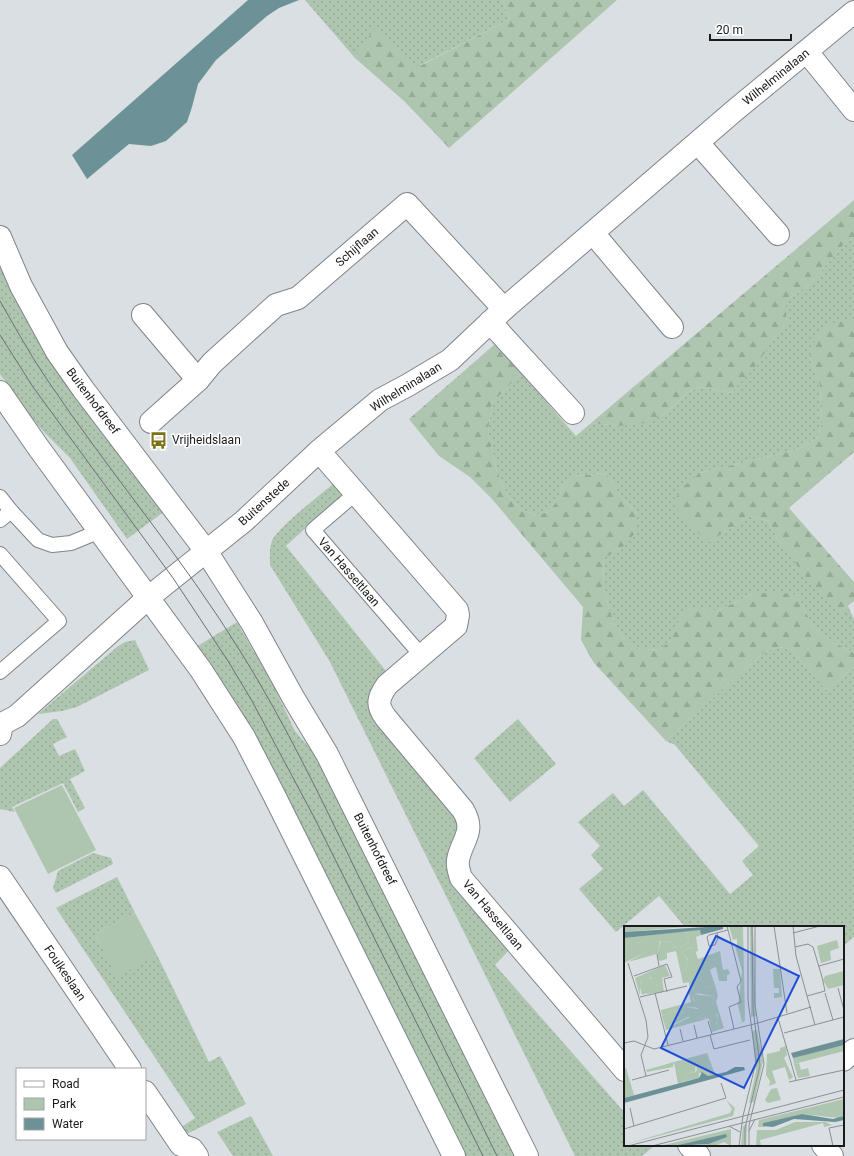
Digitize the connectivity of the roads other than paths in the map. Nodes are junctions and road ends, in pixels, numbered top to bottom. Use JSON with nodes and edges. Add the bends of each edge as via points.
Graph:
{"nodes":[{"id":1,"x":854,"y":12,"type":"edge"},
{"id":2,"x":807,"y":52,"type":"junction"},
{"id":3,"x":854,"y":110,"type":"edge"},
{"id":4,"x":698,"y":143,"type":"junction"},
{"id":5,"x":593,"y":233,"type":"junction"},
{"id":6,"x":778,"y":234,"type":"dead end"},
{"id":7,"x":0,"y":237,"type":"edge"},
{"id":8,"x":143,"y":315,"type":"dead end"},
{"id":9,"x":497,"y":315,"type":"junction"},
{"id":10,"x":672,"y":327,"type":"dead end"},
{"id":11,"x":198,"y":380,"type":"junction"},
{"id":12,"x":0,"y":392,"type":"edge"},
{"id":13,"x":573,"y":414,"type":"dead end"},
{"id":14,"x":151,"y":422,"type":"dead end"},
{"id":15,"x":320,"y":451,"type":"junction"},
{"id":16,"x":356,"y":493,"type":"junction"},
{"id":17,"x":0,"y":497,"type":"edge"},
{"id":18,"x":11,"y":511,"type":"junction"},
{"id":19,"x":0,"y":520,"type":"edge"},
{"id":20,"x":100,"y":531,"type":"junction"},
{"id":21,"x":206,"y":551,"type":"junction"},
{"id":22,"x":0,"y":554,"type":"edge"},
{"id":23,"x":149,"y":597,"type":"junction"},
{"id":24,"x":421,"y":655,"type":"junction"},
{"id":25,"x":0,"y":672,"type":"edge"},
{"id":26,"x":1,"y":727,"type":"edge"},
{"id":27,"x":0,"y":878,"type":"edge"},
{"id":28,"x":854,"y":1050,"type":"edge"},
{"id":29,"x":844,"y":1059,"type":"edge"},
{"id":30,"x":129,"y":1068,"type":"edge"},
{"id":31,"x":624,"y":1069,"type":"edge"},
{"id":32,"x":146,"y":1093,"type":"edge"},
{"id":33,"x":690,"y":1146,"type":"edge"},
{"id":34,"x":824,"y":1146,"type":"edge"},
{"id":35,"x":197,"y":1156,"type":"edge"},
{"id":36,"x":454,"y":1156,"type":"edge"},
{"id":37,"x":527,"y":1156,"type":"edge"},
{"id":38,"x":698,"y":1156,"type":"edge"},
{"id":39,"x":832,"y":1156,"type":"edge"}],
"edges":[{"from":1,"to":2,"type":"street","name":"Wilhelminalaan"},
{"from":2,"to":3,"type":"street"},
{"from":2,"to":4,"type":"street","name":"Wilhelminalaan"},
{"from":4,"to":5,"type":"street","name":"Wilhelminalaan"},
{"from":4,"to":6,"type":"street"},
{"from":5,"to":9,"type":"street","name":"Wilhelminalaan"},
{"from":5,"to":10,"type":"street"},
{"from":7,"to":21,"type":"street","name":"Buitenhofdreef","via":[[21,286],[57,352]]},
{"from":8,"to":11,"type":"street"},
{"from":9,"to":11,"type":"street","name":"Schijflaan","via":[[407,204],[298,298],[276,304],[212,363]]},
{"from":9,"to":13,"type":"street"},
{"from":9,"to":15,"type":"street","name":"Wilhelminalaan","via":[[450,360],[380,400]]},
{"from":11,"to":14,"type":"street","name":"Schijflaan"},
{"from":12,"to":20,"type":"street"},
{"from":15,"to":16,"type":"street","name":"Van Hasseltlaan"},
{"from":15,"to":21,"type":"street","name":"Buitenstede","via":[[244,521]]},
{"from":16,"to":24,"type":"street","name":"Van Hasseltlaan","via":[[456,610],[456,626]]},
{"from":16,"to":24,"type":"lane","name":"Van Hasseltlaan","via":[[314,530]]},
{"from":17,"to":18,"type":"lane"},
{"from":18,"to":19,"type":"lane"},
{"from":18,"to":20,"type":"lane","via":[[38,540],[52,545],[71,543]]},
{"from":20,"to":23,"type":"street"},
{"from":21,"to":23,"type":"street"},
{"from":21,"to":37,"type":"street","name":"Buitenhofdreef","via":[[252,623],[327,754]]},
{"from":22,"to":25,"type":"lane","via":[[59,621]]},
{"from":23,"to":26,"type":"street","via":[[17,716]]},
{"from":23,"to":36,"type":"street","via":[[201,670],[244,737]]},
{"from":24,"to":31,"type":"street","name":"Van Hasseltlaan","via":[[387,685],[379,704],[386,718],[468,818],[469,832],[458,861],[461,878]]},
{"from":27,"to":30,"type":"street","name":"Foulkeslaan"},
{"from":28,"to":29,"type":"street"},
{"from":32,"to":35,"type":"street","via":[[181,1145],[192,1149]]},
{"from":33,"to":38,"type":"street"},
{"from":34,"to":39,"type":"street"}]}
